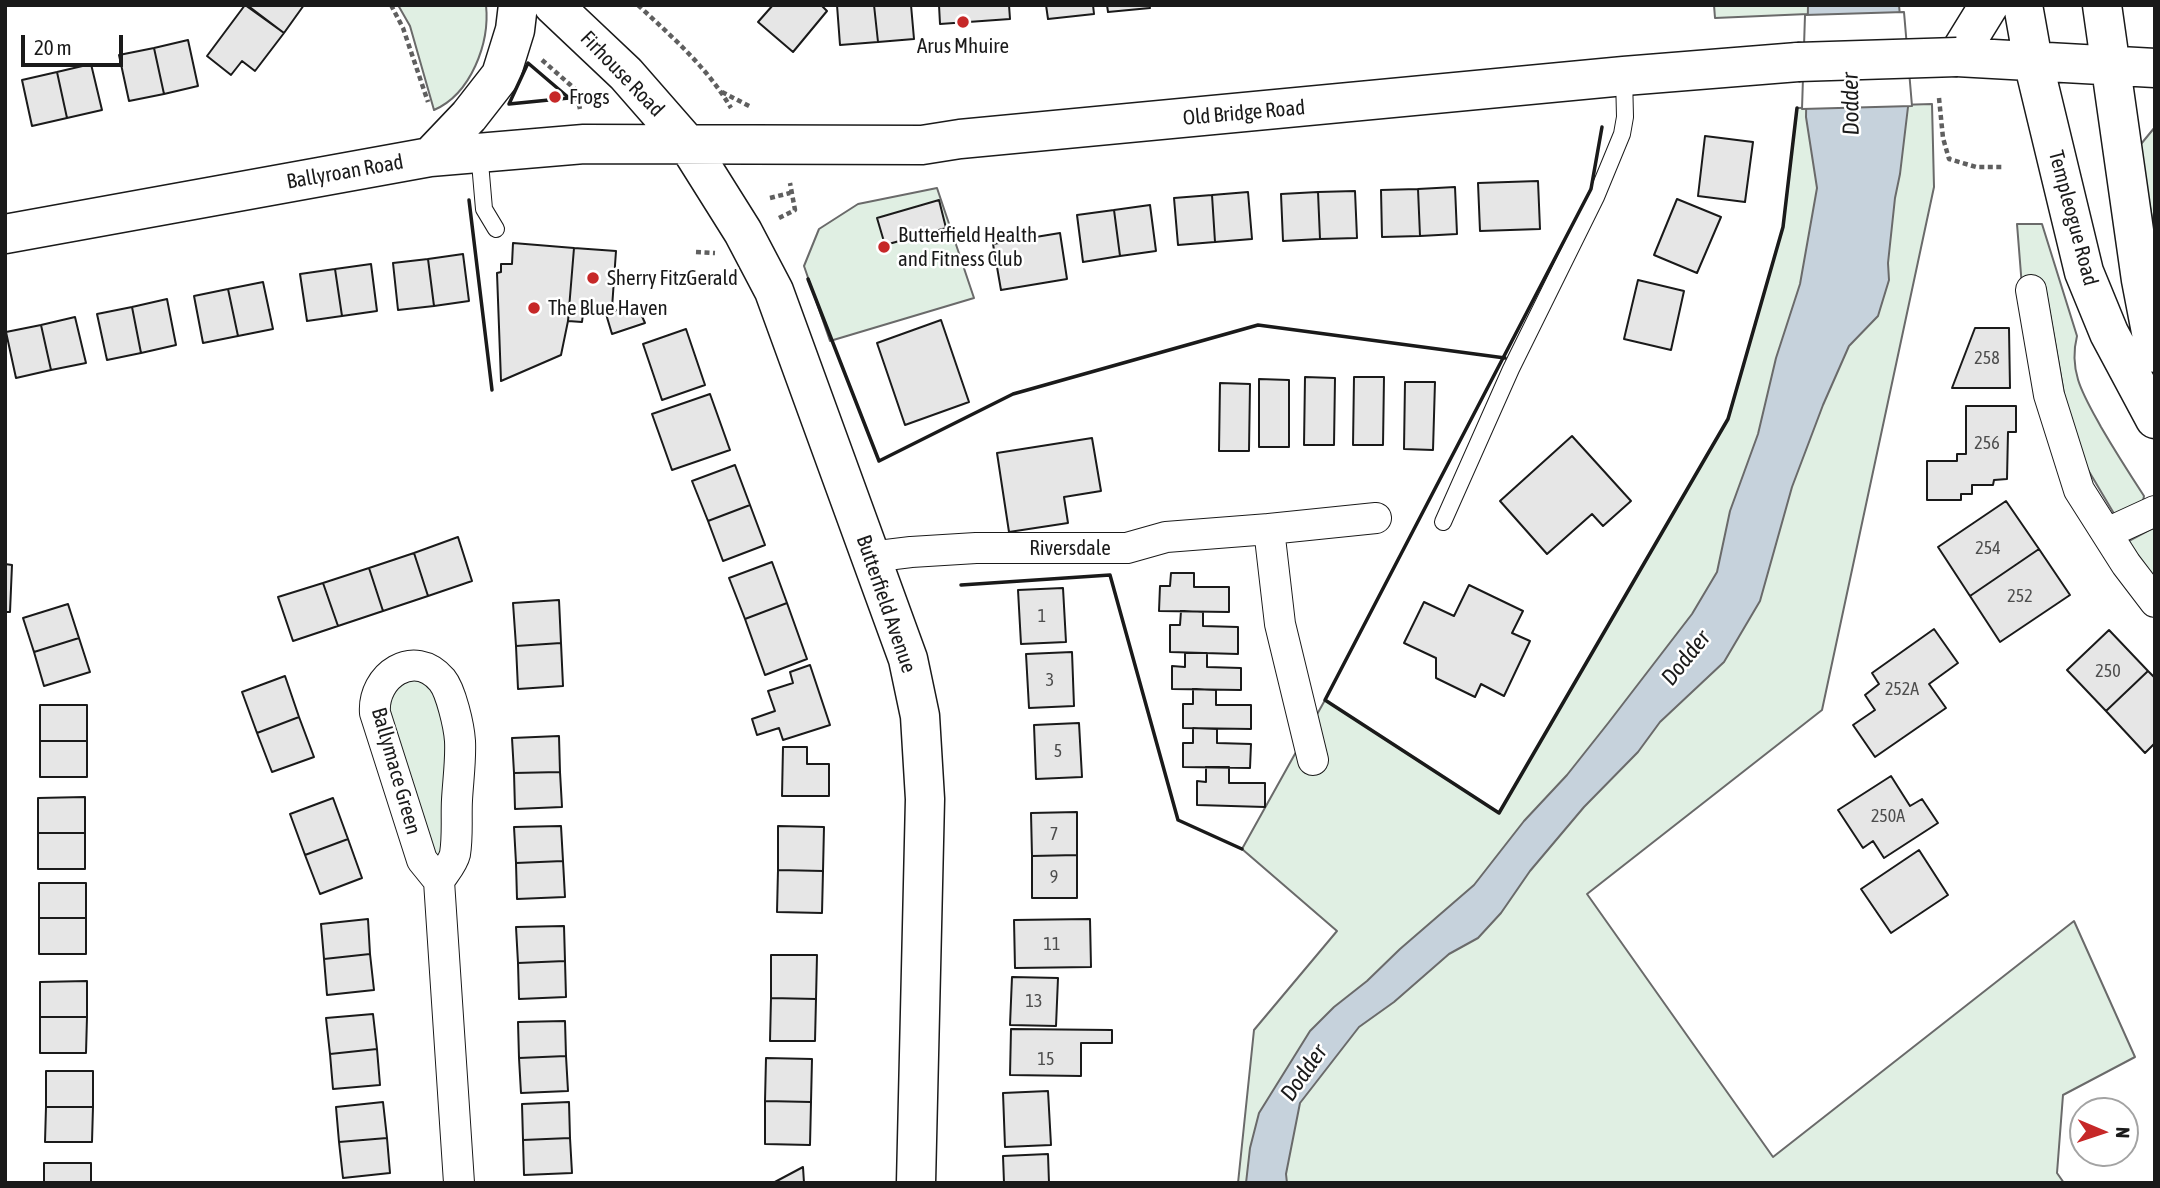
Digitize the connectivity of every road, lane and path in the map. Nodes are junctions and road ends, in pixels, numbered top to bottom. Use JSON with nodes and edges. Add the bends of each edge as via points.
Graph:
{"nodes":[{"id":1,"x":391,"y":5,"type":"edge"},
{"id":2,"x":518,"y":5,"type":"edge"},
{"id":3,"x":553,"y":5,"type":"edge"},
{"id":4,"x":638,"y":5,"type":"edge"},
{"id":5,"x":1989,"y":5,"type":"edge"},
{"id":6,"x":2023,"y":5,"type":"edge"},
{"id":7,"x":2102,"y":5,"type":"edge"},
{"id":8,"x":536,"y":54,"type":"dead end"},
{"id":9,"x":1957,"y":57,"type":"junction"},
{"id":10,"x":2033,"y":61,"type":"junction"},
{"id":11,"x":2110,"y":65,"type":"junction"},
{"id":12,"x":2155,"y":68,"type":"edge"},
{"id":13,"x":1624,"y":76,"type":"junction"},
{"id":14,"x":1939,"y":98,"type":"dead end"},
{"id":15,"x":428,"y":102,"type":"dead end"},
{"id":16,"x":731,"y":108,"type":"dead end"},
{"id":17,"x":581,"y":112,"type":"dead end"},
{"id":18,"x":689,"y":146,"type":"junction"},
{"id":19,"x":479,"y":151,"type":"junction"},
{"id":20,"x":430,"y":157,"type":"junction"},
{"id":21,"x":2002,"y":167,"type":"dead end"},
{"id":22,"x":790,"y":183,"type":"dead end"},
{"id":23,"x":790,"y":193,"type":"junction"},
{"id":24,"x":770,"y":198,"type":"dead end"},
{"id":25,"x":779,"y":218,"type":"dead end"},
{"id":26,"x":496,"y":229,"type":"dead end"},
{"id":27,"x":5,"y":234,"type":"edge"},
{"id":28,"x":696,"y":252,"type":"dead end"},
{"id":29,"x":716,"y":253,"type":"dead end"},
{"id":30,"x":2031,"y":290,"type":"dead end"},
{"id":31,"x":2155,"y":353,"type":"edge"},
{"id":32,"x":2155,"y":419,"type":"edge"},
{"id":33,"x":2155,"y":511,"type":"edge"},
{"id":34,"x":1376,"y":518,"type":"dead end"},
{"id":35,"x":1443,"y":522,"type":"dead end"},
{"id":36,"x":1269,"y":529,"type":"junction"},
{"id":37,"x":2106,"y":533,"type":"junction"},
{"id":38,"x":870,"y":557,"type":"junction"},
{"id":39,"x":2155,"y":602,"type":"edge"},
{"id":40,"x":1313,"y":760,"type":"dead end"},
{"id":41,"x":439,"y":881,"type":"junction"},
{"id":42,"x":459,"y":1183,"type":"edge"},
{"id":43,"x":916,"y":1183,"type":"edge"}],
"edges":[{"from":1,"to":15,"type":"path"},
{"from":2,"to":20,"type":"main road","via":[[501,75]]},
{"from":3,"to":18,"type":"main road","name":"Firhouse Road","via":[[625,74]]},
{"from":4,"to":16,"type":"path","via":[[690,53]]},
{"from":5,"to":9,"type":"main road"},
{"from":6,"to":10,"type":"main road","name":"Templeogue Road"},
{"from":7,"to":11,"type":"main road"},
{"from":8,"to":17,"type":"path","via":[[575,89]]},
{"from":9,"to":10,"type":"main road"},
{"from":9,"to":13,"type":"main road","name":"Old Bridge Road","bridge":true,"via":[[1798,62]]},
{"from":10,"to":11,"type":"main road"},
{"from":10,"to":32,"type":"main road","name":"Templeogue Road","via":[[2084,272],[2109,333]]},
{"from":11,"to":12,"type":"main road"},
{"from":11,"to":31,"type":"main road"},
{"from":13,"to":18,"type":"main road","name":"Old Bridge Road","via":[[922,145]]},
{"from":13,"to":35,"type":"lane","via":[[1622,134]]},
{"from":14,"to":21,"type":"path","via":[[1950,159],[1976,167]]},
{"from":18,"to":19,"type":"main road","name":"Ballyroan Road","via":[[583,144]]},
{"from":18,"to":38,"type":"main road","name":"Butterfield Avenue","via":[[733,214],[774,291]]},
{"from":19,"to":20,"type":"main road","name":"Ballyroan Road"},
{"from":19,"to":26,"type":"lane","via":[[484,209]]},
{"from":20,"to":27,"type":"main road","name":"Ballyroan Road"},
{"from":22,"to":23,"type":"path"},
{"from":23,"to":24,"type":"path"},
{"from":23,"to":25,"type":"path","via":[[796,209]]},
{"from":28,"to":29,"type":"path"},
{"from":30,"to":37,"type":"street","via":[[2053,407],[2079,490]]},
{"from":33,"to":37,"type":"street"},
{"from":34,"to":36,"type":"street","name":"Riversdale"},
{"from":36,"to":38,"type":"street","name":"Riversdale","via":[[1166,537],[1127,548],[976,548]]},
{"from":36,"to":40,"type":"street","via":[[1280,624]]},
{"from":37,"to":39,"type":"street"},
{"from":38,"to":43,"type":"main road","name":"Butterfield Avenue","via":[[908,659],[923,741]]},
{"from":41,"to":41,"type":"street","name":"Ballymace Green","via":[[422,860],[375,713],[380,685],[403,668],[423,668],[443,681],[460,740],[455,856]]},
{"from":41,"to":42,"type":"street"}]}
